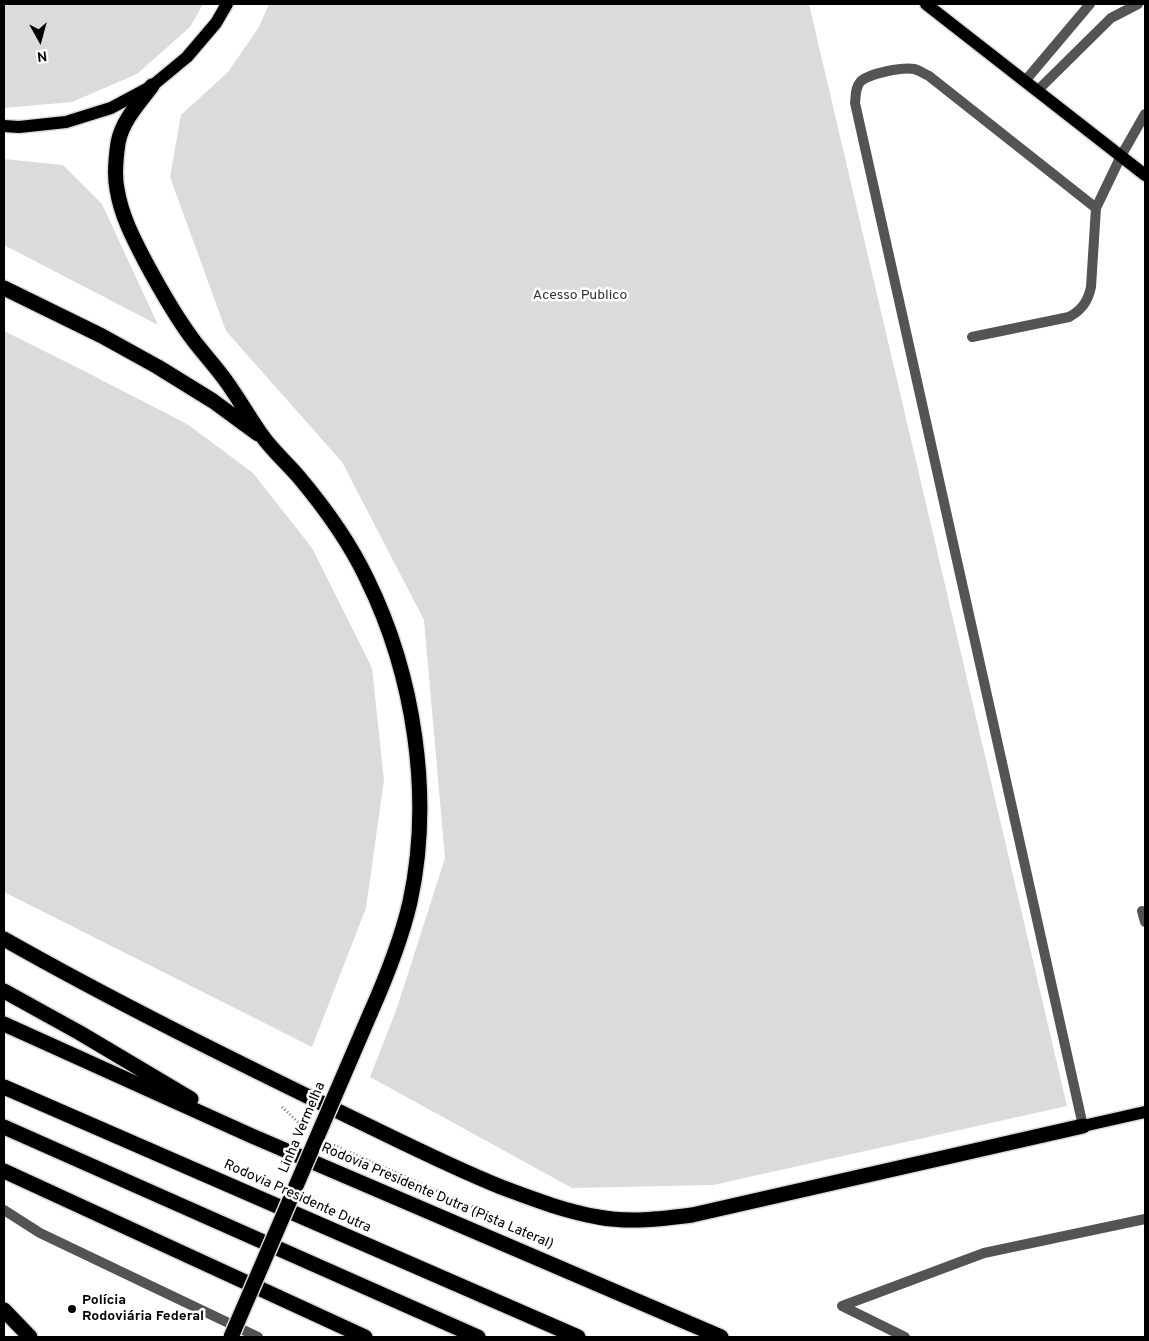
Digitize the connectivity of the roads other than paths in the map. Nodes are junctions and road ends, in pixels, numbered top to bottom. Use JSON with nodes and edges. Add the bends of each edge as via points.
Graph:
{"nodes":[{"id":1,"x":227,"y":4,"type":"edge"},
{"id":2,"x":926,"y":4,"type":"edge"},
{"id":3,"x":1090,"y":4,"type":"edge"},
{"id":4,"x":1138,"y":4,"type":"edge"},
{"id":5,"x":1025,"y":81,"type":"junction"},
{"id":6,"x":152,"y":86,"type":"junction"},
{"id":7,"x":1038,"y":91,"type":"junction"},
{"id":8,"x":1145,"y":114,"type":"edge"},
{"id":9,"x":4,"y":126,"type":"edge"},
{"id":10,"x":1121,"y":156,"type":"junction"},
{"id":11,"x":1145,"y":175,"type":"edge"},
{"id":12,"x":1096,"y":208,"type":"junction"},
{"id":13,"x":4,"y":288,"type":"edge"},
{"id":14,"x":972,"y":337,"type":"dead end"},
{"id":15,"x":264,"y":439,"type":"junction"},
{"id":16,"x":1142,"y":911,"type":"dead end"},
{"id":17,"x":1145,"y":922,"type":"edge"},
{"id":18,"x":4,"y":939,"type":"edge"},
{"id":19,"x":4,"y":991,"type":"edge"},
{"id":20,"x":4,"y":1024,"type":"edge"},
{"id":21,"x":4,"y":1087,"type":"edge"},
{"id":22,"x":1145,"y":1112,"type":"edge"},
{"id":23,"x":1083,"y":1126,"type":"junction"},
{"id":24,"x":4,"y":1127,"type":"edge"},
{"id":25,"x":252,"y":1136,"type":"junction"},
{"id":26,"x":4,"y":1171,"type":"edge"},
{"id":27,"x":4,"y":1210,"type":"edge"},
{"id":28,"x":1145,"y":1220,"type":"edge"},
{"id":29,"x":4,"y":1310,"type":"edge"},
{"id":30,"x":30,"y":1337,"type":"edge"},
{"id":31,"x":231,"y":1337,"type":"edge"},
{"id":32,"x":258,"y":1337,"type":"edge"},
{"id":33,"x":365,"y":1337,"type":"edge"},
{"id":34,"x":478,"y":1337,"type":"edge"},
{"id":35,"x":578,"y":1337,"type":"edge"},
{"id":36,"x":721,"y":1337,"type":"edge"},
{"id":37,"x":905,"y":1337,"type":"edge"}],
"edges":[{"from":1,"to":6,"type":"main road","via":[[216,23],[187,57]]},
{"from":2,"to":5,"type":"main road"},
{"from":3,"to":5,"type":"lane"},
{"from":4,"to":7,"type":"lane","via":[[1111,18]]},
{"from":5,"to":7,"type":"main road"},
{"from":6,"to":9,"type":"main road","via":[[111,108],[66,122]]},
{"from":6,"to":15,"type":"highway","via":[[126,121],[118,141],[116,187],[122,213],[161,291]]},
{"from":7,"to":10,"type":"main road"},
{"from":8,"to":10,"type":"lane"},
{"from":10,"to":11,"type":"main road"},
{"from":10,"to":12,"type":"lane"},
{"from":12,"to":14,"type":"lane","via":[[1091,287],[1089,298],[1079,311],[1069,317]]},
{"from":12,"to":23,"type":"lane","via":[[915,69],[874,74],[861,82],[856,91],[855,103]]},
{"from":13,"to":15,"type":"highway","via":[[158,367],[213,401]]},
{"from":15,"to":31,"type":"highway","name":"Linha Vermelha","bridge":true,"via":[[297,474],[337,526],[356,557],[390,633],[410,705],[417,758],[419,825],[410,902],[387,975]]},
{"from":16,"to":17,"type":"lane"},
{"from":18,"to":23,"type":"highway","via":[[206,1047],[460,1170],[528,1198],[600,1218],[660,1220],[692,1215]]},
{"from":19,"to":25,"type":"highway"},
{"from":20,"to":25,"type":"highway","name":"Rodovia Presidente Dutra (Pista Lateral)"},
{"from":21,"to":35,"type":"highway","name":"Rodovia Presidente Dutra"},
{"from":22,"to":23,"type":"main road"},
{"from":24,"to":34,"type":"highway"},
{"from":25,"to":36,"type":"highway","name":"Rodovia Presidente Dutra (Pista Lateral)"},
{"from":26,"to":33,"type":"highway"},
{"from":27,"to":32,"type":"lane","via":[[40,1233]]},
{"from":28,"to":37,"type":"lane","via":[[984,1253],[842,1306]]},
{"from":29,"to":30,"type":"highway"}]}
